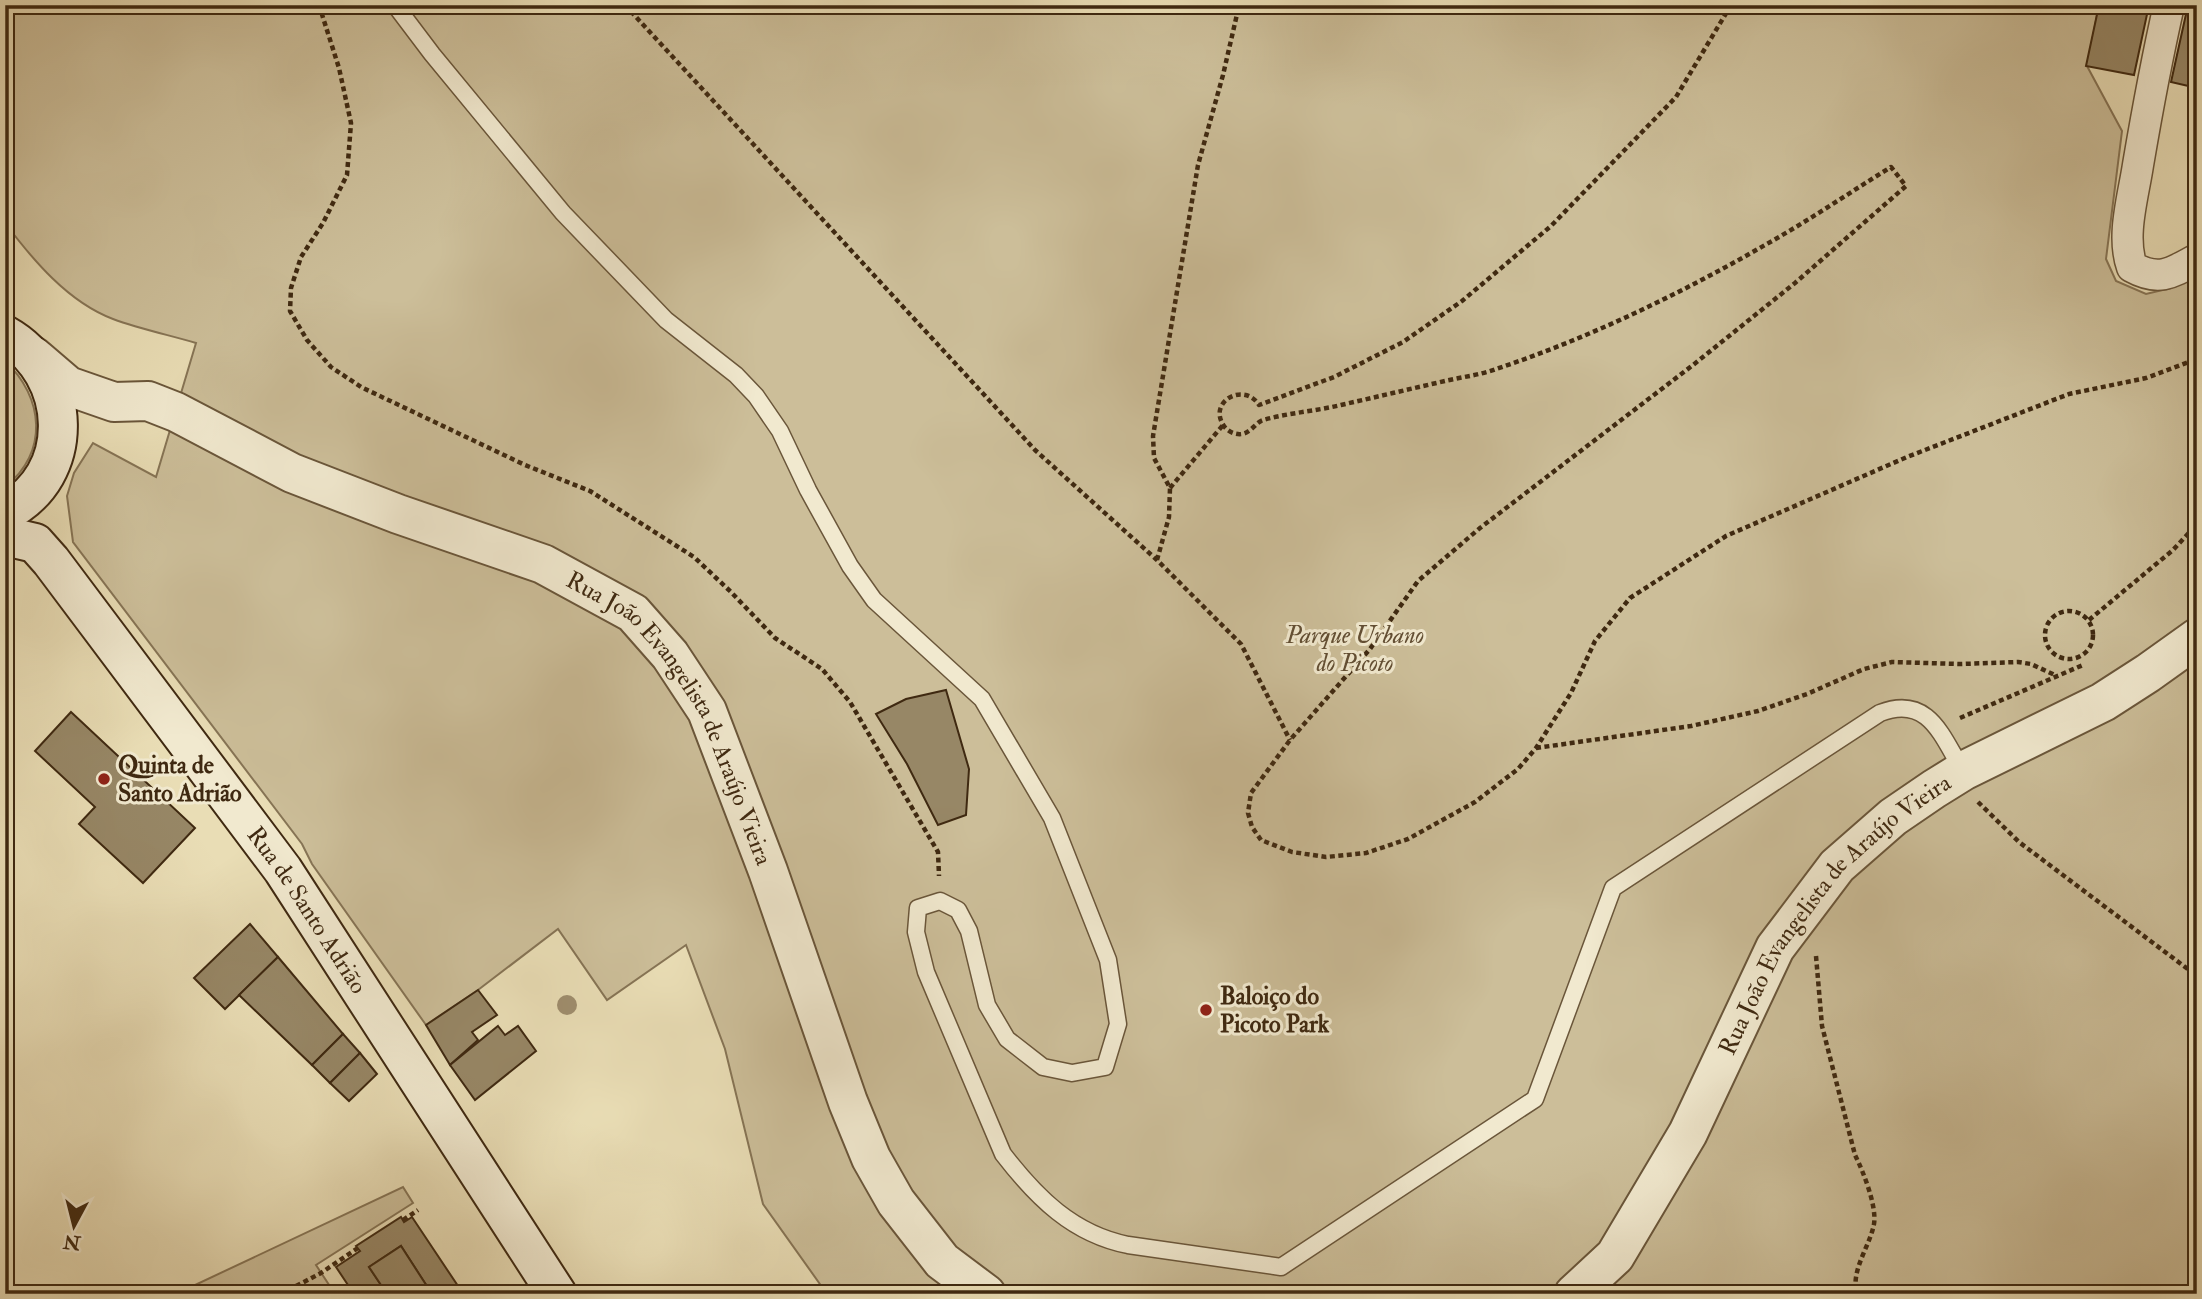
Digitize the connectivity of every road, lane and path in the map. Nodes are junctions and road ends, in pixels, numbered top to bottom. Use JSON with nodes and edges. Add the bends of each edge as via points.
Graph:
{"nodes":[{"id":1,"x":319,"y":5,"type":"edge"},
{"id":2,"x":395,"y":5,"type":"edge"},
{"id":3,"x":625,"y":5,"type":"edge"},
{"id":4,"x":1230,"y":5,"type":"edge"},
{"id":5,"x":1313,"y":5,"type":"edge"},
{"id":6,"x":1731,"y":5,"type":"edge"},
{"id":7,"x":2169,"y":5,"type":"edge"},
{"id":8,"x":1238,"y":10,"type":"junction"},
{"id":9,"x":2197,"y":259,"type":"edge"},
{"id":10,"x":19,"y":346,"type":"edge"},
{"id":11,"x":2197,"y":359,"type":"edge"},
{"id":12,"x":114,"y":402,"type":"junction"},
{"id":13,"x":59,"y":425,"type":"junction"},
{"id":14,"x":1223,"y":425,"type":"junction"},
{"id":15,"x":1170,"y":488,"type":"junction"},
{"id":16,"x":19,"y":502,"type":"edge"},
{"id":17,"x":2197,"y":524,"type":"edge"},
{"id":18,"x":20,"y":540,"type":"edge"},
{"id":19,"x":1157,"y":560,"type":"junction"},
{"id":20,"x":2089,"y":620,"type":"junction"},
{"id":21,"x":2197,"y":638,"type":"edge"},
{"id":22,"x":2083,"y":665,"type":"dead end"},
{"id":23,"x":2057,"y":676,"type":"junction"},
{"id":24,"x":1937,"y":729,"type":"junction"},
{"id":25,"x":1290,"y":740,"type":"junction"},
{"id":26,"x":1535,"y":748,"type":"junction"},
{"id":27,"x":1966,"y":783,"type":"junction"},
{"id":28,"x":940,"y":901,"type":"junction"},
{"id":29,"x":1816,"y":950,"type":"dead end"},
{"id":30,"x":2197,"y":976,"type":"edge"},
{"id":31,"x":418,"y":1210,"type":"dead end"},
{"id":32,"x":403,"y":1220,"type":"dead end"},
{"id":33,"x":358,"y":1248,"type":"dead end"},
{"id":34,"x":281,"y":1294,"type":"edge"},
{"id":35,"x":558,"y":1294,"type":"edge"},
{"id":36,"x":986,"y":1294,"type":"edge"},
{"id":37,"x":1574,"y":1294,"type":"edge"},
{"id":38,"x":1857,"y":1294,"type":"edge"}],
"edges":[{"from":1,"to":28,"type":"path","via":[[351,123],[347,175],[301,257],[291,288],[290,311],[307,340],[331,367],[361,387],[590,491],[646,526],[694,557],[775,638],[822,669],[850,702],[938,852]]},
{"from":2,"to":28,"type":"lane","via":[[563,213],[666,320],[756,396],[780,430],[850,566],[874,600],[982,699],[1052,818],[1108,960],[1118,1024],[1105,1066],[1072,1073],[1043,1067],[1007,1039],[987,1005],[969,931],[958,910]]},
{"from":3,"to":19,"type":"path","via":[[1035,450]]},
{"from":4,"to":8,"type":"path"},
{"from":5,"to":8,"type":"path"},
{"from":6,"to":14,"type":"path","via":[[1676,97],[1550,226],[1462,301],[1403,342],[1334,377],[1259,405],[1245,394],[1227,397],[1219,415]]},
{"from":7,"to":9,"type":"street","via":[[2133,193],[2128,255],[2132,267],[2146,275],[2170,274]]},
{"from":8,"to":15,"type":"path","via":[[1198,165],[1153,436],[1154,458]]},
{"from":10,"to":12,"type":"street","name":"Rua João Evangelista de Araújo Vieira","via":[[68,386]]},
{"from":10,"to":13,"type":"street","via":[[52,388]]},
{"from":11,"to":26,"type":"path","via":[[2146,378],[2069,394],[1907,457],[1726,536],[1630,598],[1595,641],[1571,694]]},
{"from":12,"to":13,"type":"street","name":"Rua João Evangelista de Araújo Vieira"},
{"from":12,"to":36,"type":"street","name":"Rua João Evangelista de Araújo Vieira","via":[[148,401],[176,412],[292,473],[543,564],[633,613],[670,655],[707,711],[872,1158],[896,1202],[942,1261]]},
{"from":13,"to":16,"type":"street","via":[[52,461]]},
{"from":14,"to":15,"type":"path"},
{"from":14,"to":25,"type":"path","via":[[1242,434],[1260,421],[1494,370],[1581,337],[1671,295],[1765,246],[1891,167],[1906,186],[1795,283],[1418,581],[1370,649]]},
{"from":15,"to":19,"type":"path","via":[[1169,517]]},
{"from":16,"to":18,"type":"street","name":"Rua de Santo Adrião"},
{"from":17,"to":20,"type":"path"},
{"from":18,"to":35,"type":"street","name":"Rua de Santo Adrião","via":[[283,870]]},
{"from":19,"to":25,"type":"path","via":[[1241,644]]},
{"from":20,"to":20,"type":"path","via":[[2079,612],[2055,615],[2044,637],[2048,648],[2069,660],[2081,656],[2094,636]]},
{"from":21,"to":27,"type":"street","name":"Rua João Evangelista de Araújo Vieira","via":[[2103,702]]},
{"from":22,"to":23,"type":"path"},
{"from":23,"to":24,"type":"path"},
{"from":23,"to":26,"type":"path","via":[[2031,664],[1892,662],[1758,711],[1691,726]]},
{"from":24,"to":27,"type":"lane"},
{"from":24,"to":28,"type":"lane","via":[[1920,711],[1894,708],[1880,713],[1613,888],[1535,1099],[1281,1268],[1105,1240],[1065,1218],[1022,1179],[998,1144],[926,972],[916,932],[918,908]]},
{"from":25,"to":26,"type":"path","via":[[1251,793],[1248,813],[1252,827],[1261,840],[1292,852],[1326,857],[1366,853],[1408,839],[1475,802],[1518,769]]},
{"from":27,"to":30,"type":"path","via":[[2019,842]]},
{"from":27,"to":37,"type":"street","name":"Rua João Evangelista de Araújo Vieira","via":[[1893,817],[1837,866],[1776,948],[1688,1133],[1615,1256]]},
{"from":29,"to":38,"type":"path","via":[[1822,1026],[1875,1214],[1855,1286]]},
{"from":31,"to":32,"type":"path"},
{"from":33,"to":34,"type":"path"}]}
